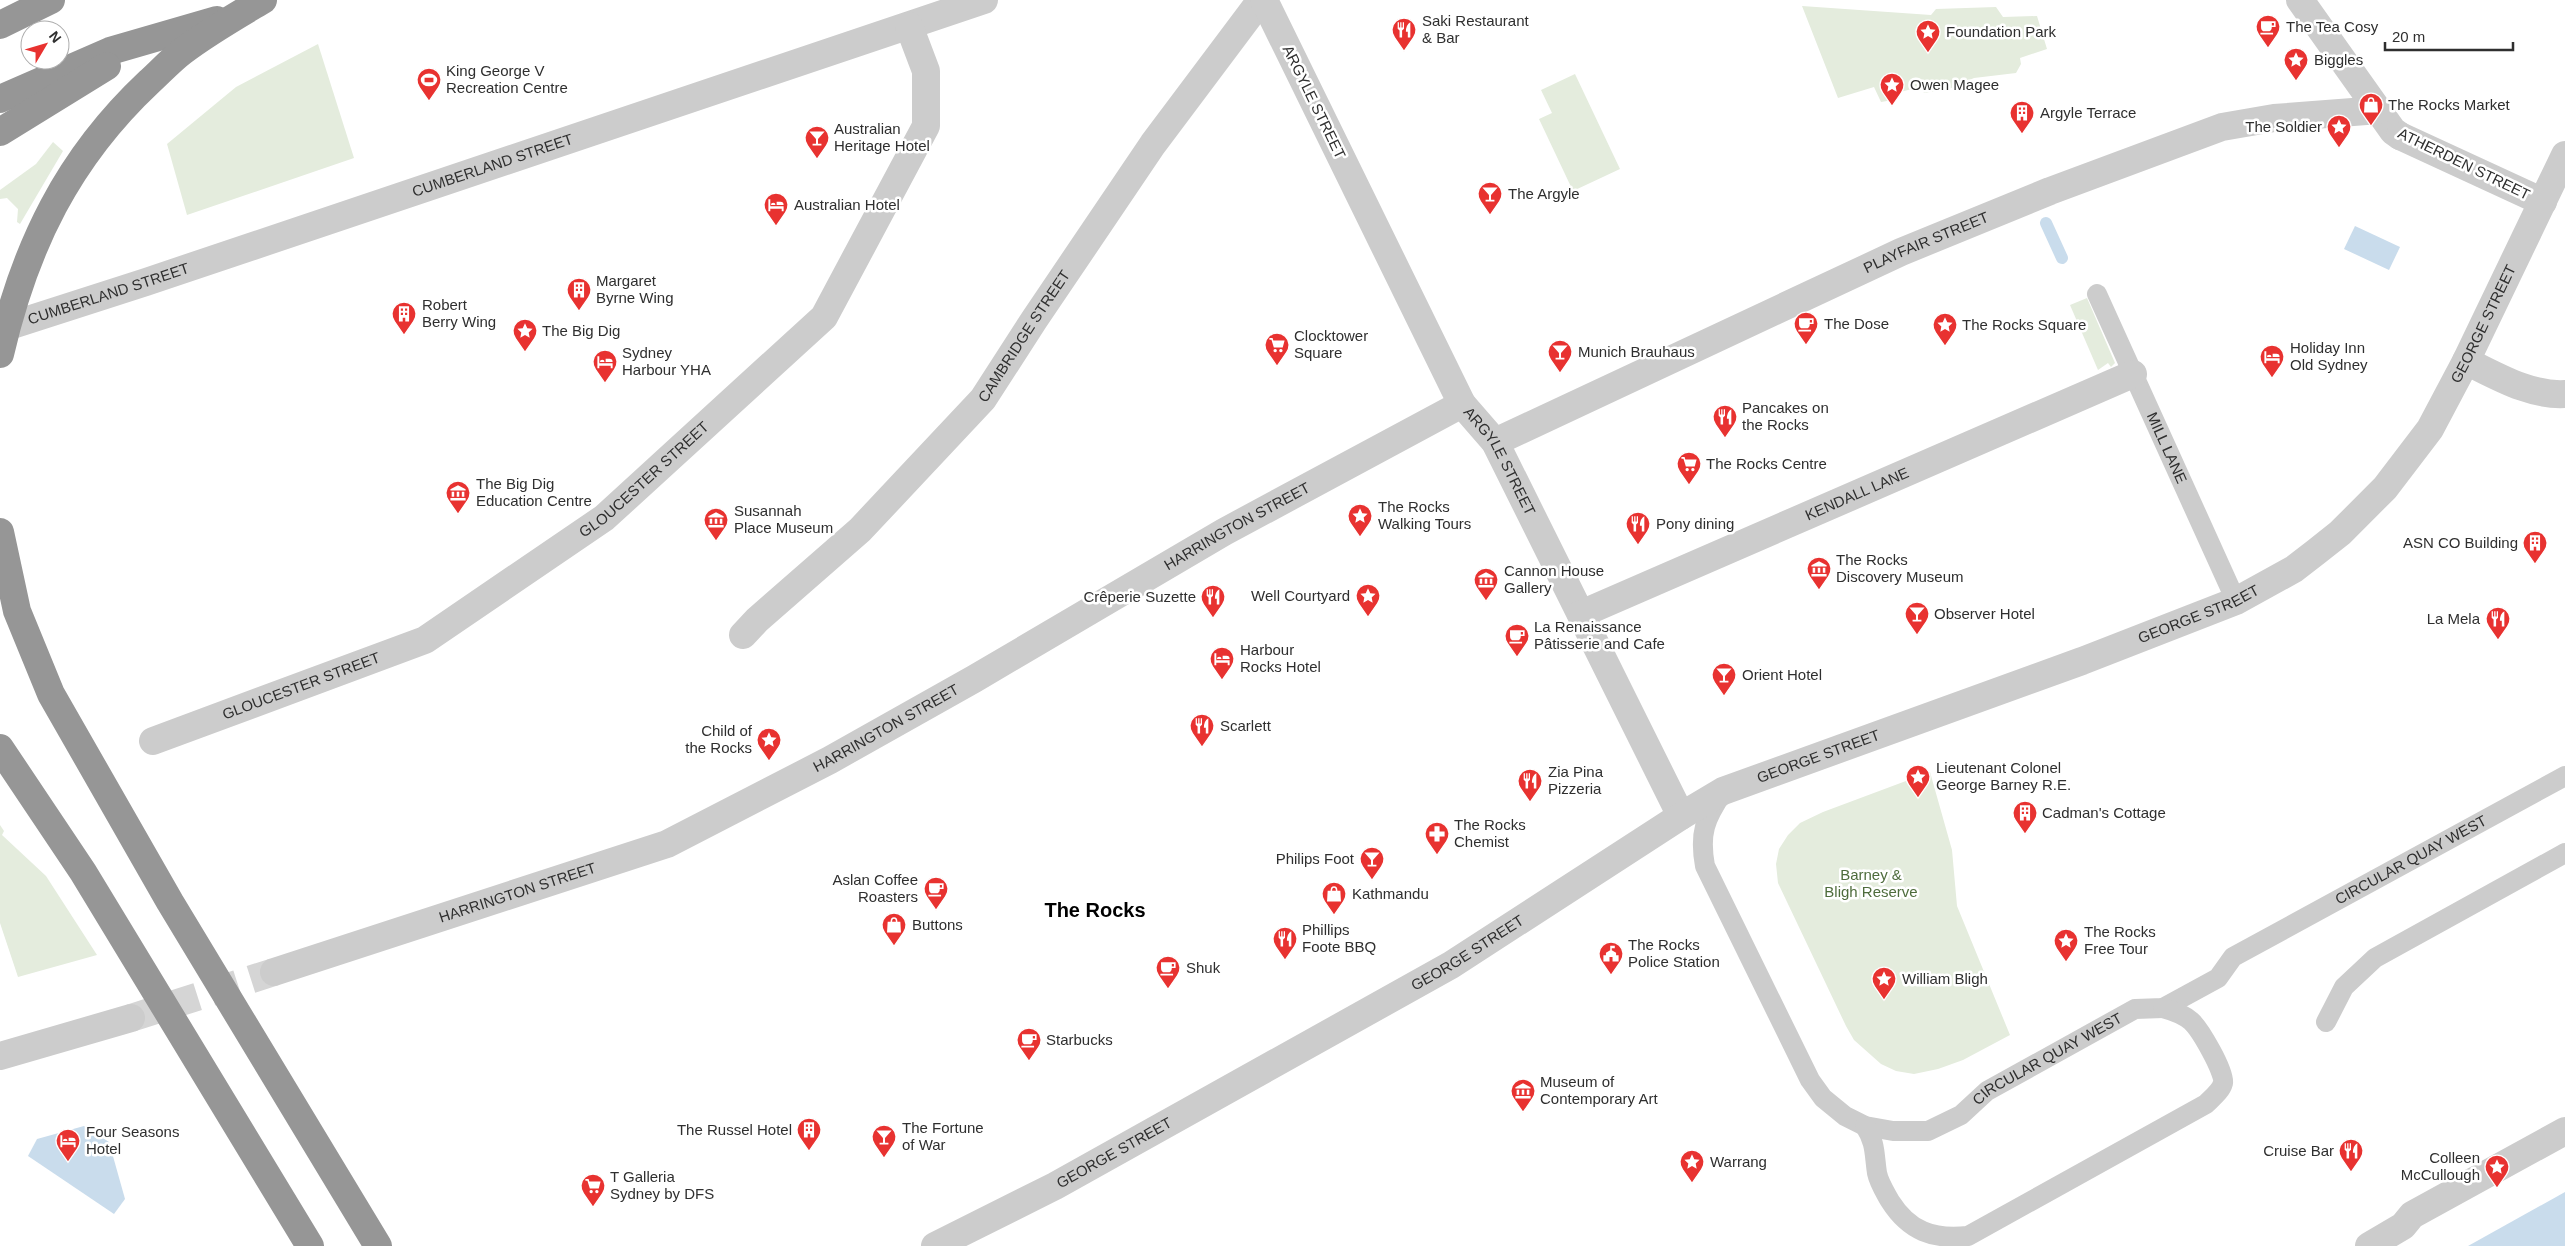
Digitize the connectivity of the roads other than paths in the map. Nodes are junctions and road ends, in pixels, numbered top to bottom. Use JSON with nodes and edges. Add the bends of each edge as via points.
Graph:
{"nodes":[{"id":1,"x":51,"y":0,"type":"edge"},
{"id":2,"x":984,"y":0,"type":"edge"},
{"id":3,"x":1263,"y":0,"type":"edge"},
{"id":4,"x":2300,"y":0,"type":"edge"},
{"id":5,"x":252,"y":7,"type":"edge"},
{"id":6,"x":0,"y":25,"type":"edge"},
{"id":7,"x":909,"y":26,"type":"junction"},
{"id":8,"x":165,"y":34,"type":"junction"},
{"id":9,"x":0,"y":99,"type":"edge"},
{"id":10,"x":2379,"y":110,"type":"junction"},
{"id":11,"x":0,"y":132,"type":"edge"},
{"id":12,"x":2565,"y":155,"type":"edge"},
{"id":13,"x":2543,"y":202,"type":"junction"},
{"id":14,"x":2097,"y":294,"type":"dead end"},
{"id":15,"x":0,"y":328,"type":"edge"},
{"id":16,"x":0,"y":354,"type":"edge"},
{"id":17,"x":2466,"y":361,"type":"junction"},
{"id":18,"x":2133,"y":374,"type":"junction"},
{"id":19,"x":2565,"y":394,"type":"edge"},
{"id":20,"x":1462,"y":404,"type":"junction"},
{"id":21,"x":1495,"y":442,"type":"junction"},
{"id":22,"x":0,"y":532,"type":"edge"},
{"id":23,"x":2236,"y":601,"type":"junction"},
{"id":24,"x":1581,"y":614,"type":"junction"},
{"id":25,"x":744,"y":635,"type":"dead end"},
{"id":26,"x":153,"y":741,"type":"dead end"},
{"id":27,"x":0,"y":748,"type":"edge"},
{"id":28,"x":2565,"y":776,"type":"edge"},
{"id":29,"x":1723,"y":791,"type":"junction"},
{"id":30,"x":1681,"y":816,"type":"junction"},
{"id":31,"x":2565,"y":853,"type":"edge"},
{"id":32,"x":274,"y":972,"type":"tunnel mouth"},
{"id":33,"x":2163,"y":1008,"type":"junction"},
{"id":34,"x":132,"y":1018,"type":"tunnel mouth"},
{"id":35,"x":2326,"y":1022,"type":"dead end"},
{"id":36,"x":0,"y":1056,"type":"edge"},
{"id":37,"x":1866,"y":1126,"type":"junction"},
{"id":38,"x":2565,"y":1131,"type":"edge"},
{"id":39,"x":310,"y":1246,"type":"edge"},
{"id":40,"x":378,"y":1246,"type":"edge"},
{"id":41,"x":934,"y":1246,"type":"edge"},
{"id":42,"x":2369,"y":1246,"type":"edge"}],
"edges":[{"from":1,"to":6,"type":"highway"},
{"from":2,"to":7,"type":"street","name":"CUMBERLAND STREET"},
{"from":3,"to":20,"type":"street","name":"ARGYLE STREET"},
{"from":3,"to":25,"type":"street","name":"CAMBRIDGE STREET","via":[[1153,144],[983,399],[860,530]]},
{"from":4,"to":10,"type":"street","name":"ATHERDEN STREET"},
{"from":5,"to":8,"type":"highway"},
{"from":5,"to":16,"type":"highway","via":[[182,52],[129,102],[90,146],[59,194],[30,253],[10,311]]},
{"from":7,"to":15,"type":"street","name":"CUMBERLAND STREET"},
{"from":7,"to":26,"type":"street","name":"GLOUCESTER STREET","via":[[926,71],[926,126],[824,317],[604,518],[425,640]]},
{"from":8,"to":9,"type":"highway","via":[[110,51]]},
{"from":8,"to":11,"type":"highway"},
{"from":10,"to":13,"type":"street","name":"ATHERDEN STREET","via":[[2400,136]]},
{"from":10,"to":21,"type":"street","name":"PLAYFAIR STREET","via":[[2274,118],[2222,126],[1901,252]]},
{"from":12,"to":13,"type":"street","name":"GEORGE STREET"},
{"from":13,"to":17,"type":"street","name":"GEORGE STREET"},
{"from":14,"to":18,"type":"lane","name":"MILL LANE"},
{"from":17,"to":19,"type":"street","via":[[2515,385],[2552,395]]},
{"from":17,"to":23,"type":"street","name":"GEORGE STREET","via":[[2430,429],[2385,488],[2345,528],[2294,569]]},
{"from":18,"to":23,"type":"lane","name":"MILL LANE"},
{"from":18,"to":24,"type":"street","name":"KENDALL LANE"},
{"from":20,"to":21,"type":"street","name":"ARGYLE STREET"},
{"from":20,"to":32,"type":"street","name":"HARRINGTON STREET","via":[[1224,532],[830,760],[666,844]]},
{"from":21,"to":24,"type":"street","name":"ARGYLE STREET"},
{"from":22,"to":40,"type":"highway","via":[[17,611],[51,694],[165,893]]},
{"from":23,"to":29,"type":"street","name":"GEORGE STREET","via":[[2082,661]]},
{"from":24,"to":30,"type":"street","name":"ARGYLE STREET"},
{"from":27,"to":39,"type":"highway","via":[[83,872]]},
{"from":28,"to":33,"type":"lane","name":"CIRCULAR QUAY WEST","via":[[2233,957],[2218,978]]},
{"from":29,"to":30,"type":"street","name":"GEORGE STREET"},
{"from":29,"to":37,"type":"lane","name":"CIRCULAR QUAY WEST","via":[[1712,808],[1702,835],[1705,866],[1810,1080],[1844,1116]]},
{"from":30,"to":41,"type":"street","name":"GEORGE STREET","via":[[1451,965],[1055,1186]]},
{"from":31,"to":35,"type":"lane","via":[[2375,958],[2344,987]]},
{"from":33,"to":37,"type":"lane","name":"CIRCULAR QUAY WEST","via":[[2135,1009],[1987,1091],[1962,1115],[1928,1131],[1893,1131]]},
{"from":33,"to":37,"type":"lane","via":[[2175,1011],[2194,1023],[2222,1073],[2223,1083],[2216,1095],[2206,1104],[1968,1236],[1931,1236],[1905,1221],[1882,1186],[1876,1149]]},
{"from":34,"to":36,"type":"street"},
{"from":38,"to":42,"type":"street","via":[[2412,1215],[2403,1226]]}]}
